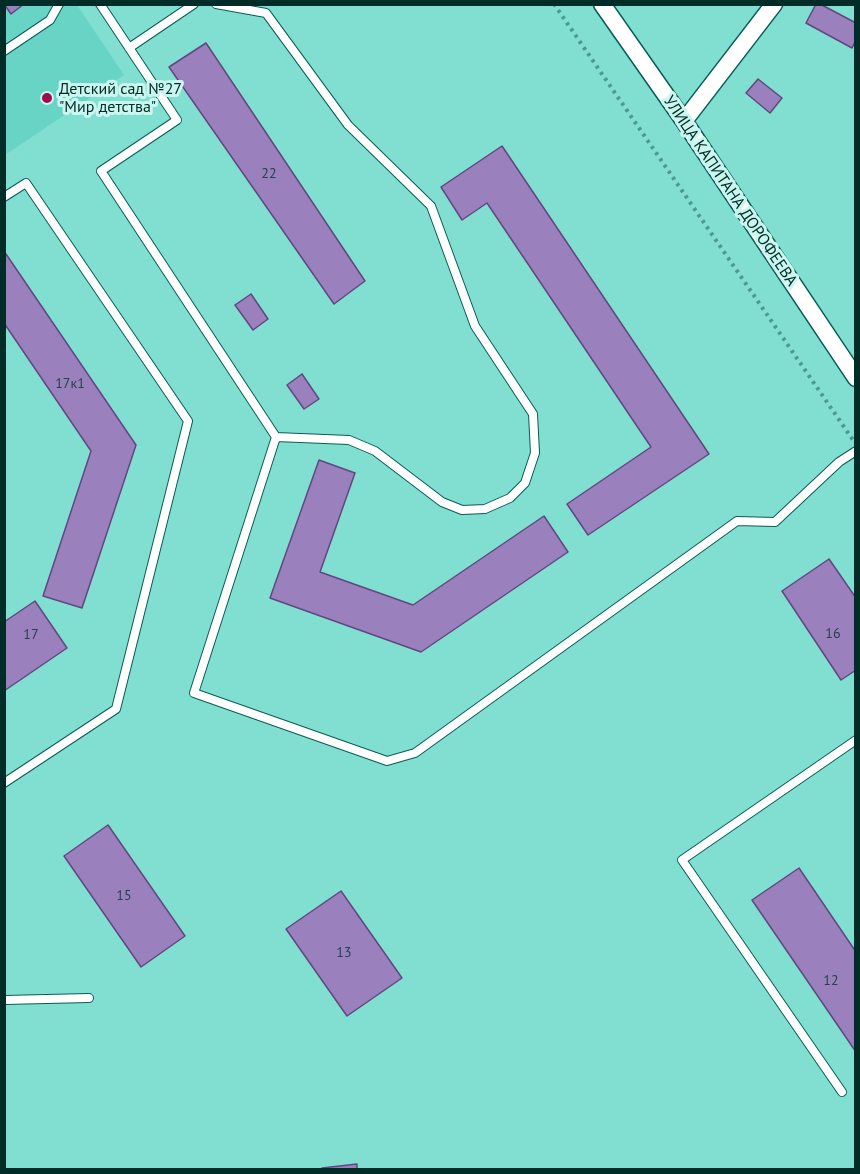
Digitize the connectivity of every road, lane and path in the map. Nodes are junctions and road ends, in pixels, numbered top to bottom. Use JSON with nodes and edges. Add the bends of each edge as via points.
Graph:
{"nodes":[{"id":1,"x":58,"y":4,"type":"edge"},
{"id":2,"x":100,"y":4,"type":"edge"},
{"id":3,"x":194,"y":4,"type":"edge"},
{"id":4,"x":216,"y":4,"type":"edge"},
{"id":5,"x":554,"y":4,"type":"edge"},
{"id":6,"x":602,"y":4,"type":"edge"},
{"id":7,"x":774,"y":4,"type":"edge"},
{"id":8,"x":129,"y":48,"type":"junction"},
{"id":9,"x":4,"y":51,"type":"edge"},
{"id":10,"x":684,"y":121,"type":"junction"},
{"id":11,"x":4,"y":197,"type":"edge"},
{"id":12,"x":855,"y":378,"type":"edge"},
{"id":13,"x":276,"y":437,"type":"junction"},
{"id":14,"x":855,"y":443,"type":"edge"},
{"id":15,"x":855,"y":451,"type":"edge"},
{"id":16,"x":855,"y":740,"type":"edge"},
{"id":17,"x":4,"y":783,"type":"edge"},
{"id":18,"x":88,"y":998,"type":"dead end"},
{"id":19,"x":4,"y":1000,"type":"edge"},
{"id":20,"x":842,"y":1092,"type":"dead end"}],
"edges":[{"from":1,"to":9,"type":"lane","via":[[50,20]]},
{"from":2,"to":8,"type":"lane"},
{"from":3,"to":8,"type":"lane"},
{"from":4,"to":13,"type":"lane","via":[[266,13],[348,125],[431,206],[475,326],[532,414],[535,453],[525,483],[510,498],[485,510],[462,510],[442,502],[375,451],[349,440]]},
{"from":5,"to":14,"type":"path"},
{"from":6,"to":10,"type":"street","name":"УЛИЦА КАПИТАНА ДОРОФЕЕВА"},
{"from":7,"to":10,"type":"street"},
{"from":8,"to":13,"type":"lane","via":[[177,120],[101,171]]},
{"from":10,"to":12,"type":"street","name":"УЛИЦА КАПИТАНА ДОРОФЕЕВА"},
{"from":11,"to":17,"type":"lane","via":[[26,183],[188,421],[116,709]]},
{"from":13,"to":15,"type":"lane","via":[[194,693],[387,761],[415,753],[737,521],[774,522]]},
{"from":16,"to":20,"type":"lane","via":[[682,860]]},
{"from":18,"to":19,"type":"lane"}]}
